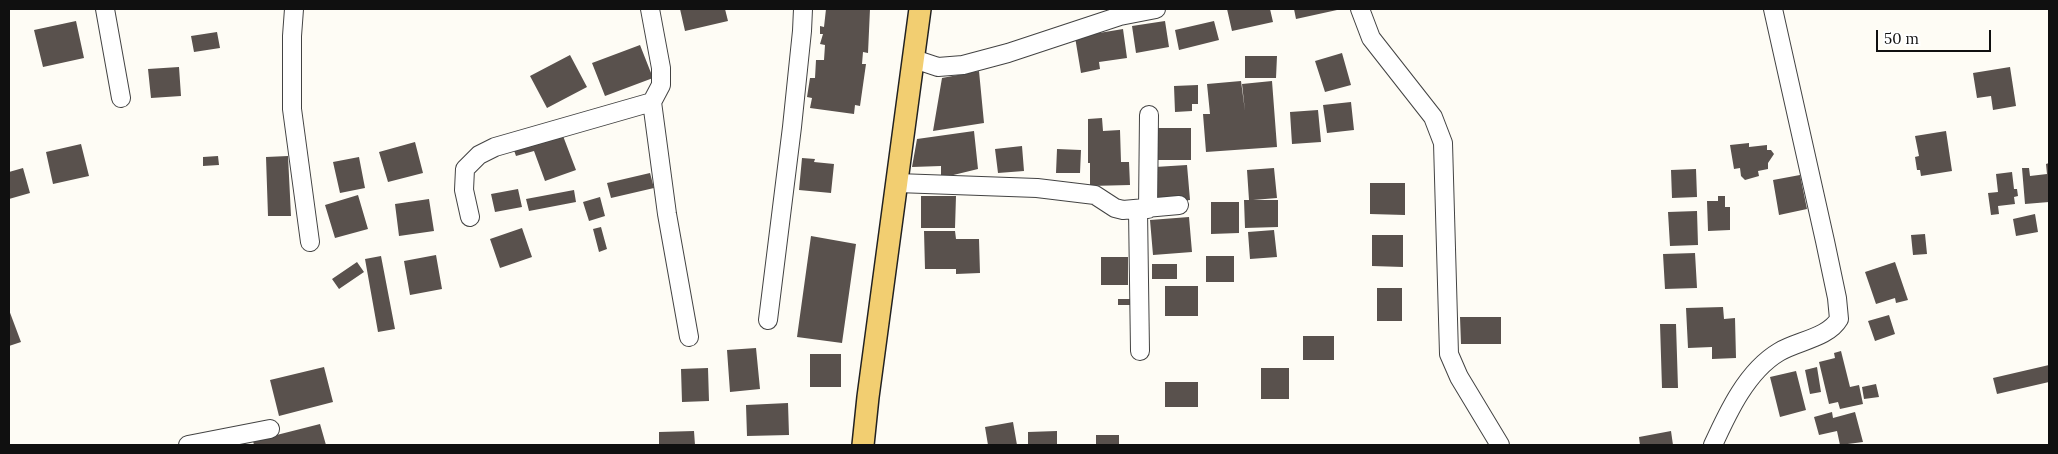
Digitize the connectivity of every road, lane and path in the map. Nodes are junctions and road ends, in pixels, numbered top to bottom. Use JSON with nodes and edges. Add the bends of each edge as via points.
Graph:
{"nodes":[{"id":1,"x":104,"y":9,"type":"edge"},
{"id":2,"x":294,"y":9,"type":"edge"},
{"id":3,"x":650,"y":9,"type":"edge"},
{"id":4,"x":803,"y":9,"type":"edge"},
{"id":5,"x":920,"y":9,"type":"edge"},
{"id":6,"x":1156,"y":9,"type":"edge"},
{"id":7,"x":1360,"y":9,"type":"edge"},
{"id":8,"x":1773,"y":9,"type":"edge"},
{"id":9,"x":914,"y":58,"type":"junction"},
{"id":10,"x":121,"y":98,"type":"dead end"},
{"id":11,"x":652,"y":102,"type":"junction"},
{"id":12,"x":1149,"y":115,"type":"dead end"},
{"id":13,"x":897,"y":184,"type":"junction"},
{"id":14,"x":1179,"y":205,"type":"dead end"},
{"id":15,"x":1143,"y":209,"type":"junction"},
{"id":16,"x":470,"y":217,"type":"dead end"},
{"id":17,"x":310,"y":242,"type":"dead end"},
{"id":18,"x":768,"y":320,"type":"dead end"},
{"id":19,"x":689,"y":337,"type":"dead end"},
{"id":20,"x":1140,"y":351,"type":"dead end"},
{"id":21,"x":270,"y":429,"type":"dead end"},
{"id":22,"x":188,"y":445,"type":"edge"},
{"id":23,"x":863,"y":445,"type":"edge"},
{"id":24,"x":1500,"y":445,"type":"edge"},
{"id":25,"x":1713,"y":445,"type":"edge"}],
"edges":[{"from":1,"to":10,"type":"street"},
{"from":2,"to":17,"type":"street","via":[[292,109]]},
{"from":3,"to":11,"type":"street","via":[[661,85]]},
{"from":4,"to":18,"type":"street"},
{"from":5,"to":9,"type":"main road"},
{"from":6,"to":9,"type":"street","via":[[1120,16],[963,65],[938,67]]},
{"from":7,"to":24,"type":"street","via":[[1371,38],[1433,117],[1443,143],[1449,354],[1459,377]]},
{"from":8,"to":25,"type":"street","via":[[1826,241],[1839,318],[1830,329],[1780,351],[1766,362],[1742,391]]},
{"from":9,"to":13,"type":"main road"},
{"from":11,"to":16,"type":"street","via":[[495,147],[479,155],[465,169],[464,190]]},
{"from":11,"to":19,"type":"street","via":[[667,214]]},
{"from":12,"to":15,"type":"street"},
{"from":13,"to":15,"type":"street","via":[[1037,188],[1095,195],[1115,208]]},
{"from":13,"to":23,"type":"main road"},
{"from":14,"to":15,"type":"street"},
{"from":15,"to":20,"type":"street"},
{"from":21,"to":22,"type":"street"}]}
